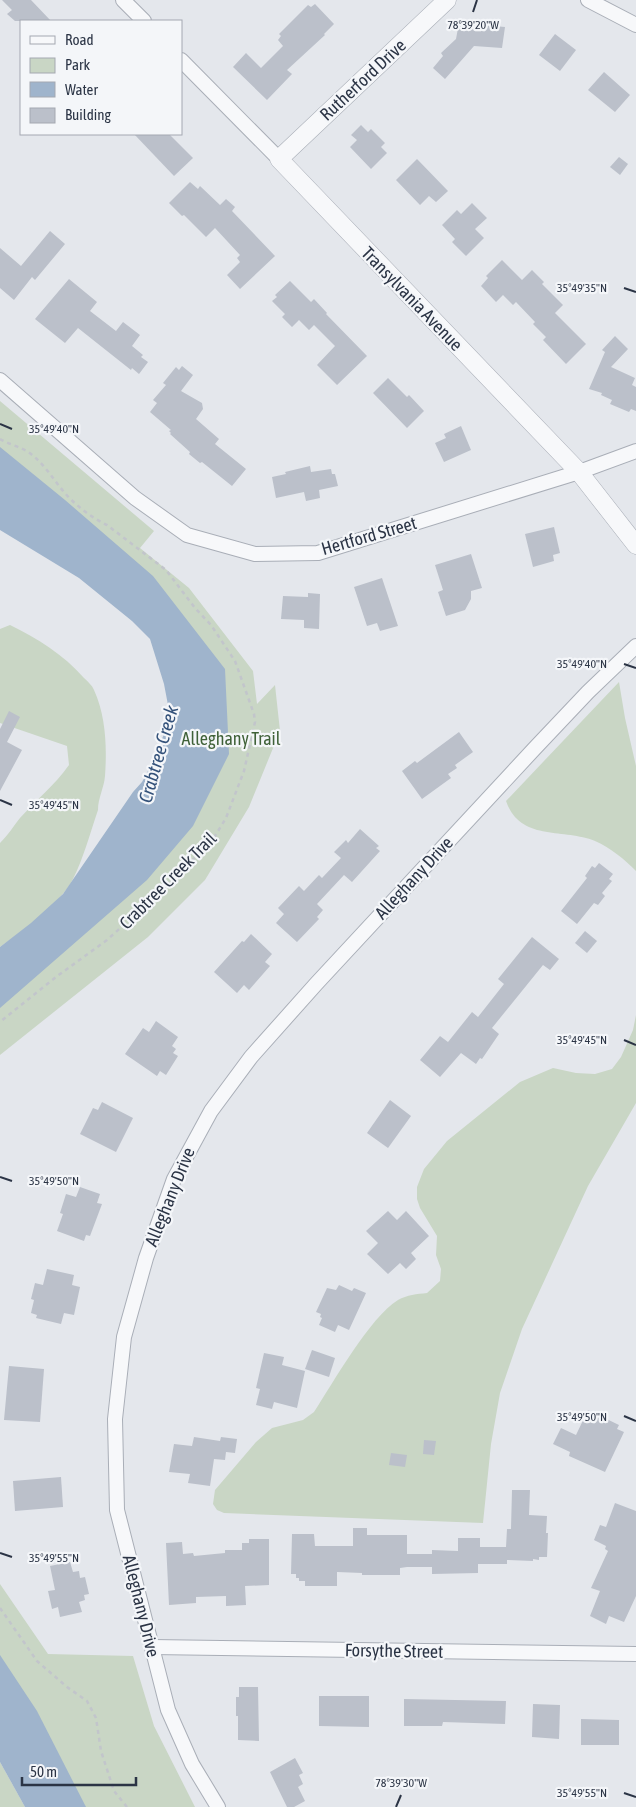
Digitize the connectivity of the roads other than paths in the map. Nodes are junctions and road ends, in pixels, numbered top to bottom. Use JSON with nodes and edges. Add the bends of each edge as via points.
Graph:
{"nodes":[{"id":1,"x":123,"y":0,"type":"edge"},
{"id":2,"x":447,"y":0,"type":"edge"},
{"id":3,"x":588,"y":0,"type":"edge"},
{"id":4,"x":143,"y":20,"type":"edge"},
{"id":5,"x":636,"y":25,"type":"edge"},
{"id":6,"x":182,"y":61,"type":"edge"},
{"id":7,"x":279,"y":159,"type":"junction"},
{"id":8,"x":0,"y":380,"type":"edge"},
{"id":9,"x":636,"y":451,"type":"edge"},
{"id":10,"x":579,"y":472,"type":"junction"},
{"id":11,"x":636,"y":545,"type":"edge"},
{"id":12,"x":636,"y":646,"type":"edge"},
{"id":13,"x":152,"y":1648,"type":"junction"},
{"id":14,"x":636,"y":1654,"type":"edge"},
{"id":15,"x":218,"y":1807,"type":"edge"}],
"edges":[{"from":1,"to":4,"type":"street"},
{"from":2,"to":7,"type":"street","name":"Rutherford Drive"},
{"from":3,"to":5,"type":"street"},
{"from":6,"to":7,"type":"street","name":"Transylvania Avenue"},
{"from":7,"to":10,"type":"street","name":"Transylvania Avenue"},
{"from":8,"to":10,"type":"street","name":"Hertford Street","via":[[135,498],[187,535],[255,554],[318,553]]},
{"from":9,"to":10,"type":"street","name":"Hertford Street"},
{"from":10,"to":11,"type":"street","name":"Transylvania Avenue"},
{"from":12,"to":13,"type":"street","name":"Alleghany Drive","via":[[541,742],[251,1057],[210,1111],[174,1179],[146,1258],[124,1338],[115,1419],[117,1510]]},
{"from":13,"to":14,"type":"street","name":"Forsythe Street"},
{"from":13,"to":15,"type":"street","name":"Alleghany Drive","via":[[168,1710],[192,1764]]}]}
